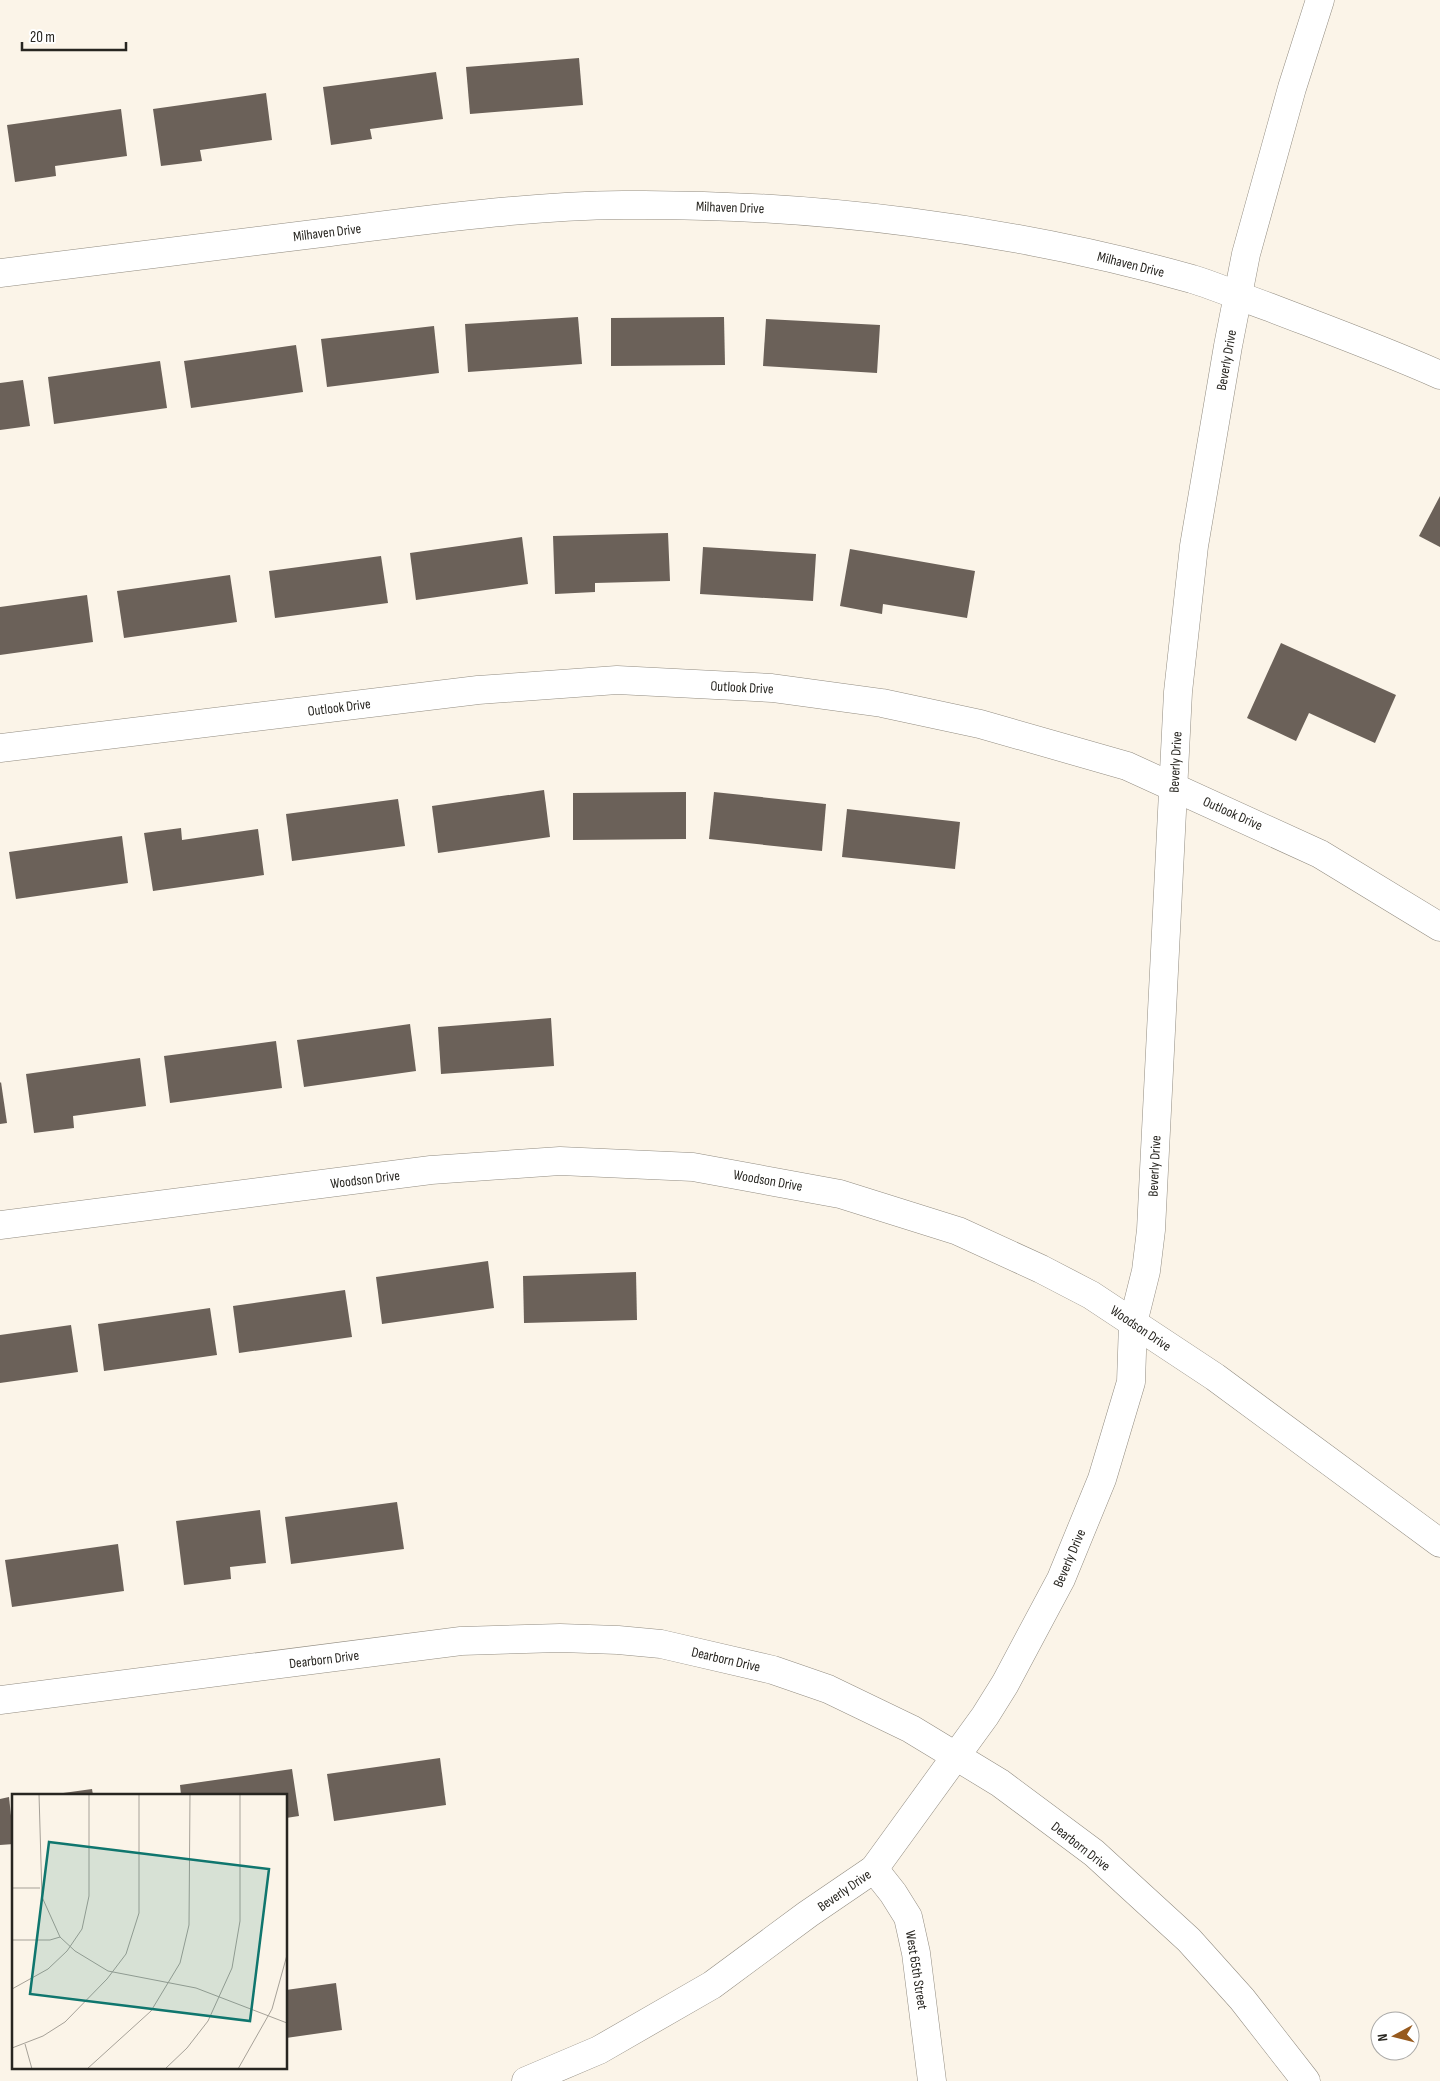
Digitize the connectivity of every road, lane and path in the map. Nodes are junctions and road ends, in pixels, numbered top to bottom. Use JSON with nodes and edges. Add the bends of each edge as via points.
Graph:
{"nodes":[{"id":1,"x":1320,"y":0,"type":"edge"},
{"id":2,"x":0,"y":273,"type":"edge"},
{"id":3,"x":1238,"y":296,"type":"junction"},
{"id":4,"x":1440,"y":375,"type":"edge"},
{"id":5,"x":0,"y":748,"type":"edge"},
{"id":6,"x":1173,"y":787,"type":"junction"},
{"id":7,"x":1440,"y":927,"type":"edge"},
{"id":8,"x":0,"y":1225,"type":"edge"},
{"id":9,"x":1133,"y":1323,"type":"junction"},
{"id":10,"x":1440,"y":1543,"type":"edge"},
{"id":11,"x":0,"y":1700,"type":"edge"},
{"id":12,"x":955,"y":1756,"type":"junction"},
{"id":13,"x":874,"y":1869,"type":"junction"},
{"id":14,"x":526,"y":2081,"type":"edge"},
{"id":15,"x":932,"y":2081,"type":"edge"},
{"id":16,"x":1306,"y":2081,"type":"edge"}],
"edges":[{"from":1,"to":3,"type":"street","name":"Beverly Drive","via":[[1246,254]]},
{"from":2,"to":3,"type":"street","name":"Milhaven Drive","via":[[519,211],[622,205],[749,207],[979,232],[1195,280]]},
{"from":3,"to":4,"type":"street","name":"Milhaven Drive","via":[[1374,346]]},
{"from":3,"to":6,"type":"street","name":"Beverly Drive","via":[[1194,546],[1178,692]]},
{"from":5,"to":6,"type":"street","name":"Outlook Drive","via":[[478,690],[617,680],[772,688],[882,703],[980,724],[1118,763]]},
{"from":6,"to":7,"type":"street","name":"Outlook Drive","via":[[1320,854]]},
{"from":6,"to":9,"type":"street","name":"Beverly Drive","via":[[1151,1230],[1146,1271]]},
{"from":8,"to":9,"type":"street","name":"Woodson Drive","via":[[431,1170],[560,1160],[693,1167],[840,1194],[958,1231],[1091,1295]]},
{"from":9,"to":10,"type":"street","name":"Woodson Drive","via":[[1214,1377]]},
{"from":9,"to":12,"type":"street","name":"Beverly Drive","via":[[1131,1382],[1102,1479],[1061,1578],[1005,1684]]},
{"from":11,"to":12,"type":"street","name":"Dearborn Drive","via":[[461,1641],[618,1640],[661,1644],[782,1673],[828,1689],[911,1728]]},
{"from":12,"to":13,"type":"street","name":"Beverly Drive"},
{"from":12,"to":16,"type":"street","name":"Dearborn Drive","via":[[1000,1784],[1094,1854],[1189,1940],[1242,1999]]},
{"from":13,"to":14,"type":"street","name":"Beverly Drive","via":[[712,1985],[599,2050]]},
{"from":13,"to":15,"type":"street","name":"West 65th Street","via":[[908,1917],[916,1953]]}]}
